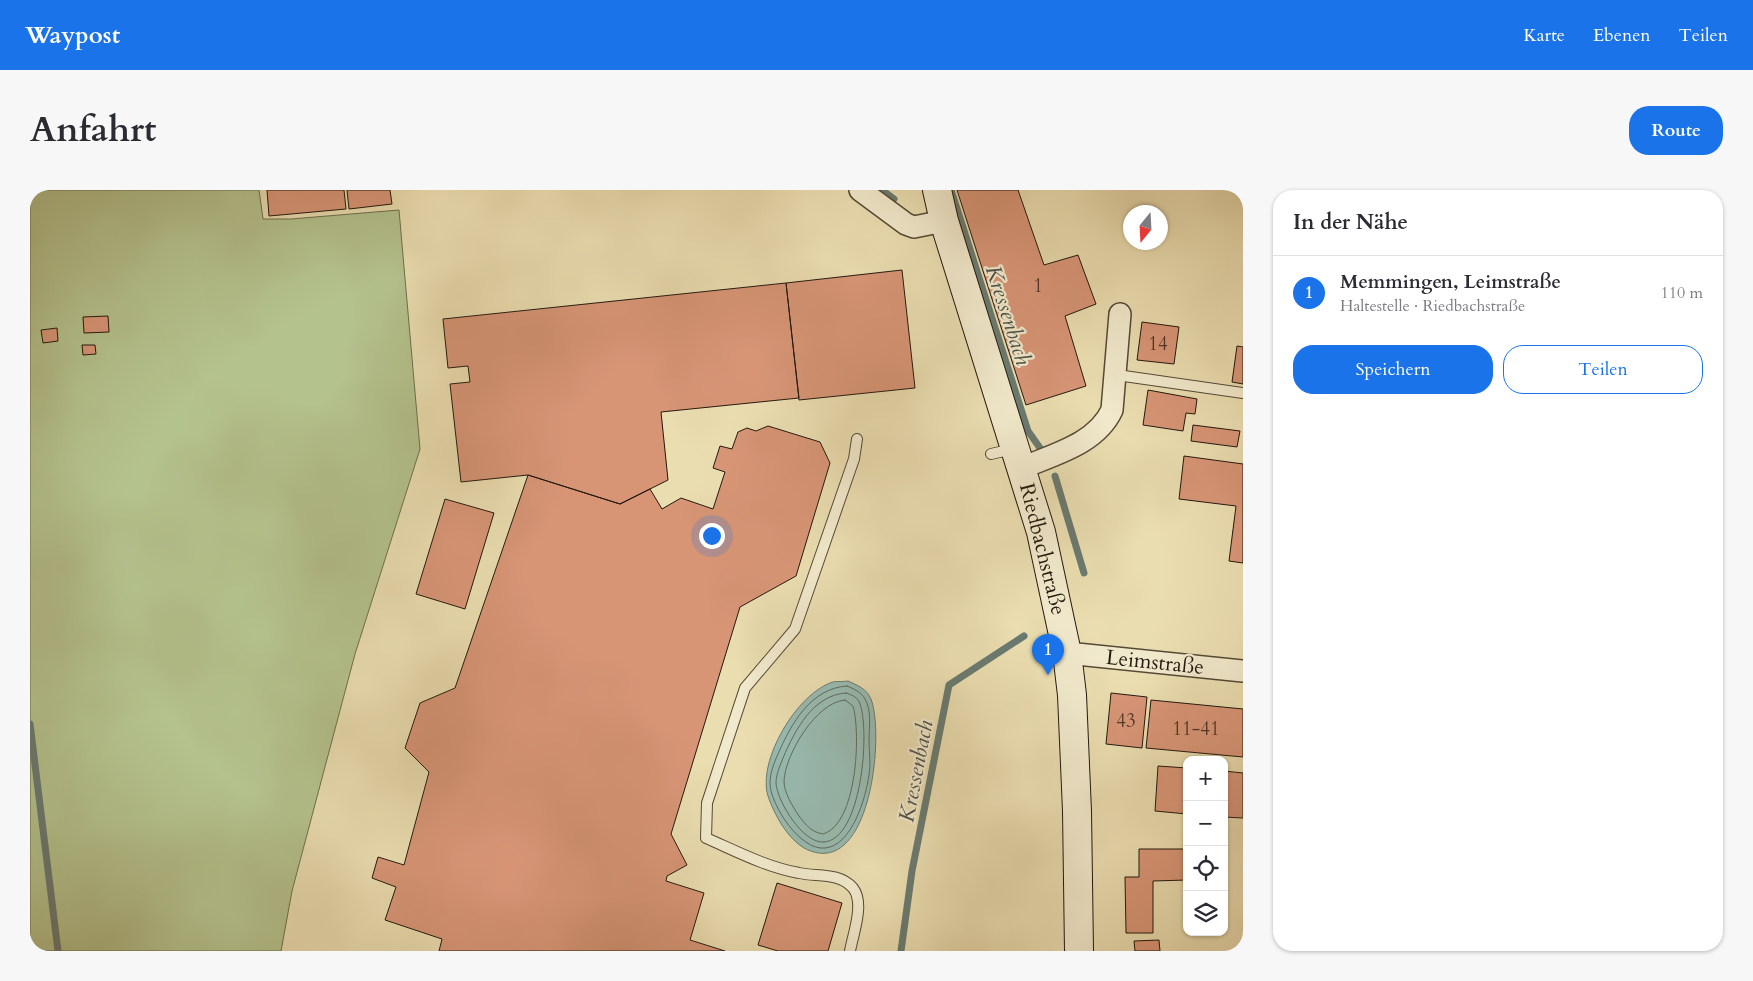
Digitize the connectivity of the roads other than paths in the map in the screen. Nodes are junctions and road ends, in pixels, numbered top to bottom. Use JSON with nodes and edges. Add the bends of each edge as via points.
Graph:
{"nodes":[{"id":1,"x":860,"y":190,"type":"edge"},
{"id":2,"x":937,"y":190,"type":"edge"},
{"id":3,"x":944,"y":221,"type":"junction"},
{"id":4,"x":1120,"y":314,"type":"dead end"},
{"id":5,"x":1117,"y":375,"type":"junction"},
{"id":6,"x":1243,"y":393,"type":"edge"},
{"id":7,"x":856,"y":438,"type":"dead end"},
{"id":8,"x":1010,"y":457,"type":"junction"},
{"id":9,"x":1067,"y":653,"type":"junction"},
{"id":10,"x":1243,"y":671,"type":"edge"},
{"id":11,"x":850,"y":951,"type":"edge"},
{"id":12,"x":1079,"y":951,"type":"edge"}],
"edges":[{"from":1,"to":3,"type":"street","via":[[914,227]]},
{"from":2,"to":3,"type":"street","name":"Riedbachstraße"},
{"from":3,"to":8,"type":"street","name":"Riedbachstraße"},
{"from":4,"to":5,"type":"street"},
{"from":5,"to":6,"type":"lane"},
{"from":5,"to":8,"type":"street","via":[[1112,410],[1096,434],[1075,446]]},
{"from":7,"to":11,"type":"lane","via":[[854,459],[795,629],[744,688],[707,803],[706,820],[706,838],[771,866],[836,877],[854,889],[858,899]]},
{"from":8,"to":9,"type":"street","name":"Riedbachstraße","via":[[1041,532]]},
{"from":9,"to":10,"type":"street","name":"Leimstraße"},
{"from":9,"to":12,"type":"street","name":"Riedbachstraße","via":[[1077,811]]}]}
